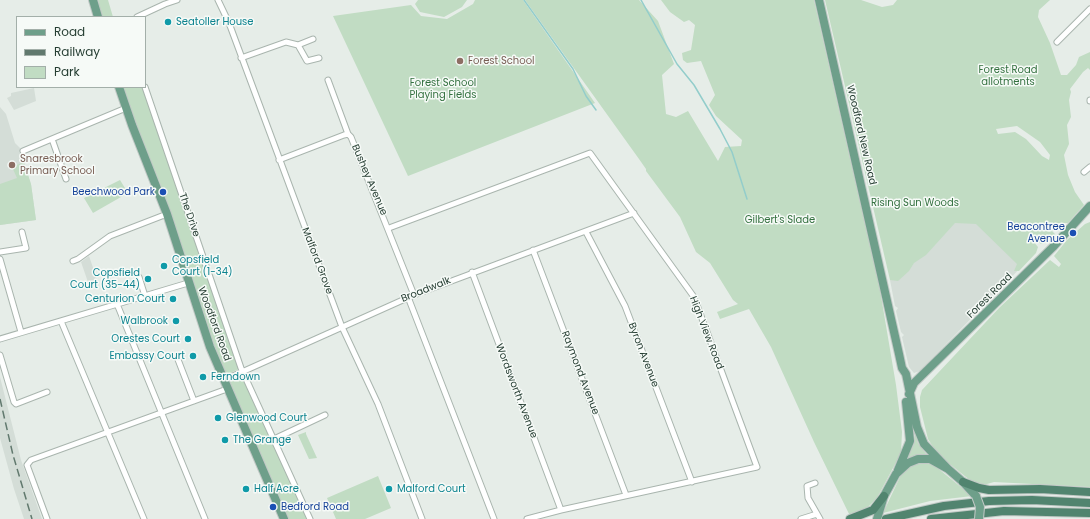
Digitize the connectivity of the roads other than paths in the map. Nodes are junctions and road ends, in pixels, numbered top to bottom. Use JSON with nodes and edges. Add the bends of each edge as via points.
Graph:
{"nodes":[{"id":1,"x":93,"y":0,"type":"edge"},
{"id":2,"x":177,"y":0,"type":"edge"},
{"id":3,"x":218,"y":0,"type":"edge"},
{"id":4,"x":819,"y":0,"type":"edge"},
{"id":5,"x":1090,"y":9,"type":"edge"},
{"id":6,"x":98,"y":16,"type":"edge"},
{"id":7,"x":139,"y":16,"type":"edge"},
{"id":8,"x":313,"y":39,"type":"dead end"},
{"id":9,"x":1057,"y":42,"type":"dead end"},
{"id":10,"x":298,"y":45,"type":"junction"},
{"id":11,"x":241,"y":58,"type":"junction"},
{"id":12,"x":319,"y":58,"type":"dead end"},
{"id":13,"x":328,"y":80,"type":"dead end"},
{"id":14,"x":119,"y":88,"type":"edge"},
{"id":15,"x":145,"y":88,"type":"edge"},
{"id":16,"x":126,"y":108,"type":"junction"},
{"id":17,"x":348,"y":134,"type":"junction"},
{"id":18,"x":52,"y":139,"type":"junction"},
{"id":19,"x":23,"y":151,"type":"dead end"},
{"id":20,"x":279,"y":160,"type":"junction"},
{"id":21,"x":1090,"y":167,"type":"edge"},
{"id":22,"x":1084,"y":172,"type":"dead end"},
{"id":23,"x":66,"y":179,"type":"dead end"},
{"id":24,"x":1089,"y":209,"type":"edge"},
{"id":25,"x":634,"y":213,"type":"junction"},
{"id":26,"x":167,"y":214,"type":"junction"},
{"id":27,"x":389,"y":228,"type":"junction"},
{"id":28,"x":22,"y":232,"type":"dead end"},
{"id":29,"x":586,"y":232,"type":"junction"},
{"id":30,"x":533,"y":250,"type":"junction"},
{"id":31,"x":0,"y":252,"type":"edge"},
{"id":32,"x":0,"y":259,"type":"edge"},
{"id":33,"x":73,"y":261,"type":"dead end"},
{"id":34,"x":472,"y":272,"type":"junction"},
{"id":35,"x":139,"y":277,"type":"dead end"},
{"id":36,"x":188,"y":283,"type":"junction"},
{"id":37,"x":414,"y":295,"type":"junction"},
{"id":38,"x":145,"y":296,"type":"junction"},
{"id":39,"x":408,"y":297,"type":"junction"},
{"id":40,"x":117,"y":304,"type":"junction"},
{"id":41,"x":61,"y":321,"type":"junction"},
{"id":42,"x":342,"y":327,"type":"junction"},
{"id":43,"x":21,"y":332,"type":"junction"},
{"id":44,"x":0,"y":339,"type":"edge"},
{"id":45,"x":0,"y":356,"type":"edge"},
{"id":46,"x":177,"y":357,"type":"dead end"},
{"id":47,"x":243,"y":371,"type":"junction"},
{"id":48,"x":904,"y":371,"type":"junction"},
{"id":49,"x":922,"y":377,"type":"junction"},
{"id":50,"x":224,"y":380,"type":"junction"},
{"id":51,"x":227,"y":389,"type":"junction"},
{"id":52,"x":47,"y":392,"type":"dead end"},
{"id":53,"x":909,"y":399,"type":"junction"},
{"id":54,"x":194,"y":401,"type":"junction"},
{"id":55,"x":162,"y":412,"type":"junction"},
{"id":56,"x":325,"y":415,"type":"dead end"},
{"id":57,"x":108,"y":433,"type":"junction"},
{"id":58,"x":274,"y":439,"type":"junction"},
{"id":59,"x":948,"y":469,"type":"junction"},
{"id":60,"x":896,"y":474,"type":"junction"},
{"id":61,"x":692,"y":482,"type":"junction"},
{"id":62,"x":964,"y":482,"type":"junction"},
{"id":63,"x":815,"y":483,"type":"dead end"},
{"id":64,"x":1090,"y":492,"type":"edge"},
{"id":65,"x":626,"y":496,"type":"junction"},
{"id":66,"x":884,"y":496,"type":"junction"},
{"id":67,"x":1090,"y":503,"type":"edge"},
{"id":68,"x":561,"y":510,"type":"junction"},
{"id":69,"x":1090,"y":513,"type":"edge"},
{"id":70,"x":818,"y":517,"type":"edge"},
{"id":71,"x":877,"y":517,"type":"edge"},
{"id":72,"x":47,"y":519,"type":"edge"},
{"id":73,"x":144,"y":519,"type":"edge"},
{"id":74,"x":205,"y":519,"type":"edge"},
{"id":75,"x":284,"y":519,"type":"edge"},
{"id":76,"x":310,"y":519,"type":"edge"},
{"id":77,"x":422,"y":519,"type":"edge"},
{"id":78,"x":494,"y":519,"type":"edge"},
{"id":79,"x":526,"y":519,"type":"edge"},
{"id":80,"x":801,"y":519,"type":"edge"},
{"id":81,"x":850,"y":519,"type":"edge"},
{"id":82,"x":886,"y":519,"type":"edge"},
{"id":83,"x":931,"y":519,"type":"edge"},
{"id":84,"x":979,"y":519,"type":"edge"}],
"edges":[{"from":1,"to":6,"type":"main road"},
{"from":2,"to":7,"type":"street"},
{"from":3,"to":11,"type":"street","name":"Malford Grove"},
{"from":4,"to":48,"type":"main road","name":"Woodford New Road"},
{"from":5,"to":9,"type":"street"},
{"from":8,"to":10,"type":"street"},
{"from":10,"to":11,"type":"street","via":[[286,42]]},
{"from":10,"to":12,"type":"street","via":[[307,61]]},
{"from":11,"to":20,"type":"street","name":"Malford Grove"},
{"from":13,"to":17,"type":"street"},
{"from":14,"to":16,"type":"main road","name":"Woodford Road"},
{"from":15,"to":47,"type":"street","name":"The Drive"},
{"from":16,"to":18,"type":"street"},
{"from":16,"to":26,"type":"main road","name":"Woodford Road"},
{"from":17,"to":20,"type":"street","name":"Bushey Avenue"},
{"from":17,"to":27,"type":"street","name":"Bushey Avenue"},
{"from":18,"to":19,"type":"street"},
{"from":18,"to":23,"type":"street"},
{"from":20,"to":42,"type":"street","name":"Malford Grove"},
{"from":21,"to":22,"type":"street"},
{"from":24,"to":49,"type":"main road","name":"Forest Road"},
{"from":25,"to":27,"type":"street","name":"High View Road","via":[[590,153]]},
{"from":25,"to":29,"type":"street","name":"Broadwalk"},
{"from":25,"to":61,"type":"street","name":"High View Road","via":[[694,297],[757,467]]},
{"from":26,"to":33,"type":"street","via":[[110,236]]},
{"from":26,"to":36,"type":"main road","name":"Woodford Road"},
{"from":27,"to":37,"type":"street","name":"Bushey Avenue"},
{"from":28,"to":31,"type":"street","via":[[26,248]]},
{"from":29,"to":30,"type":"street","name":"Broadwalk"},
{"from":29,"to":61,"type":"street","name":"Byron Avenue","via":[[625,306]]},
{"from":30,"to":34,"type":"street","name":"Broadwalk"},
{"from":30,"to":65,"type":"street","name":"Raymond Avenue"},
{"from":32,"to":43,"type":"street"},
{"from":34,"to":37,"type":"street","name":"Broadwalk"},
{"from":34,"to":68,"type":"street","name":"Wordsworth Avenue"},
{"from":35,"to":38,"type":"street"},
{"from":36,"to":38,"type":"street"},
{"from":36,"to":50,"type":"main road","name":"Woodford Road"},
{"from":37,"to":39,"type":"street","name":"Broadwalk"},
{"from":38,"to":40,"type":"street"},
{"from":39,"to":42,"type":"street","name":"Broadwalk"},
{"from":39,"to":78,"type":"street"},
{"from":40,"to":41,"type":"street"},
{"from":40,"to":55,"type":"street"},
{"from":41,"to":43,"type":"street"},
{"from":41,"to":57,"type":"street"},
{"from":42,"to":47,"type":"street","name":"Broadwalk"},
{"from":42,"to":77,"type":"street","name":"Malford Grove","via":[[376,398]]},
{"from":43,"to":44,"type":"street"},
{"from":45,"to":52,"type":"street","via":[[16,404]]},
{"from":46,"to":54,"type":"street"},
{"from":47,"to":50,"type":"street","name":"Broadwalk"},
{"from":47,"to":58,"type":"street","name":"The Drive"},
{"from":48,"to":49,"type":"main road"},
{"from":48,"to":53,"type":"main road","name":"Woodford New Road","via":[[901,376]]},
{"from":49,"to":53,"type":"main road"},
{"from":49,"to":53,"type":"main road","name":"Forest Road","via":[[914,383]]},
{"from":50,"to":51,"type":"main road","name":"Woodford Road"},
{"from":51,"to":54,"type":"street"},
{"from":51,"to":75,"type":"main road","name":"Woodford Road"},
{"from":53,"to":59,"type":"main road","name":"Woodford New Road","via":[[924,444]]},
{"from":53,"to":60,"type":"main road","name":"Woodford New Road","via":[[910,441]]},
{"from":54,"to":55,"type":"street"},
{"from":55,"to":57,"type":"street"},
{"from":55,"to":74,"type":"street"},
{"from":56,"to":58,"type":"street"},
{"from":57,"to":72,"type":"street","via":[[31,460],[27,465]]},
{"from":57,"to":73,"type":"street"},
{"from":58,"to":76,"type":"street","name":"The Drive"},
{"from":59,"to":60,"type":"main road","via":[[930,459],[920,458]]},
{"from":59,"to":62,"type":"main road"},
{"from":60,"to":66,"type":"main road","name":"Woodford New Road"},
{"from":61,"to":65,"type":"street"},
{"from":62,"to":64,"type":"highway","via":[[989,490],[1040,489]]},
{"from":62,"to":84,"type":"main road","bridge":true,"via":[[976,496],[980,507]]},
{"from":63,"to":70,"type":"street","via":[[807,486],[808,498]]},
{"from":65,"to":68,"type":"street"},
{"from":66,"to":71,"type":"main road","name":"Woodford New Road"},
{"from":66,"to":81,"type":"highway","via":[[873,510]]},
{"from":67,"to":82,"type":"highway","via":[[989,501],[944,506]]},
{"from":68,"to":79,"type":"street"},
{"from":69,"to":83,"type":"highway","via":[[1004,511]]},
{"from":70,"to":80,"type":"street"}]}
